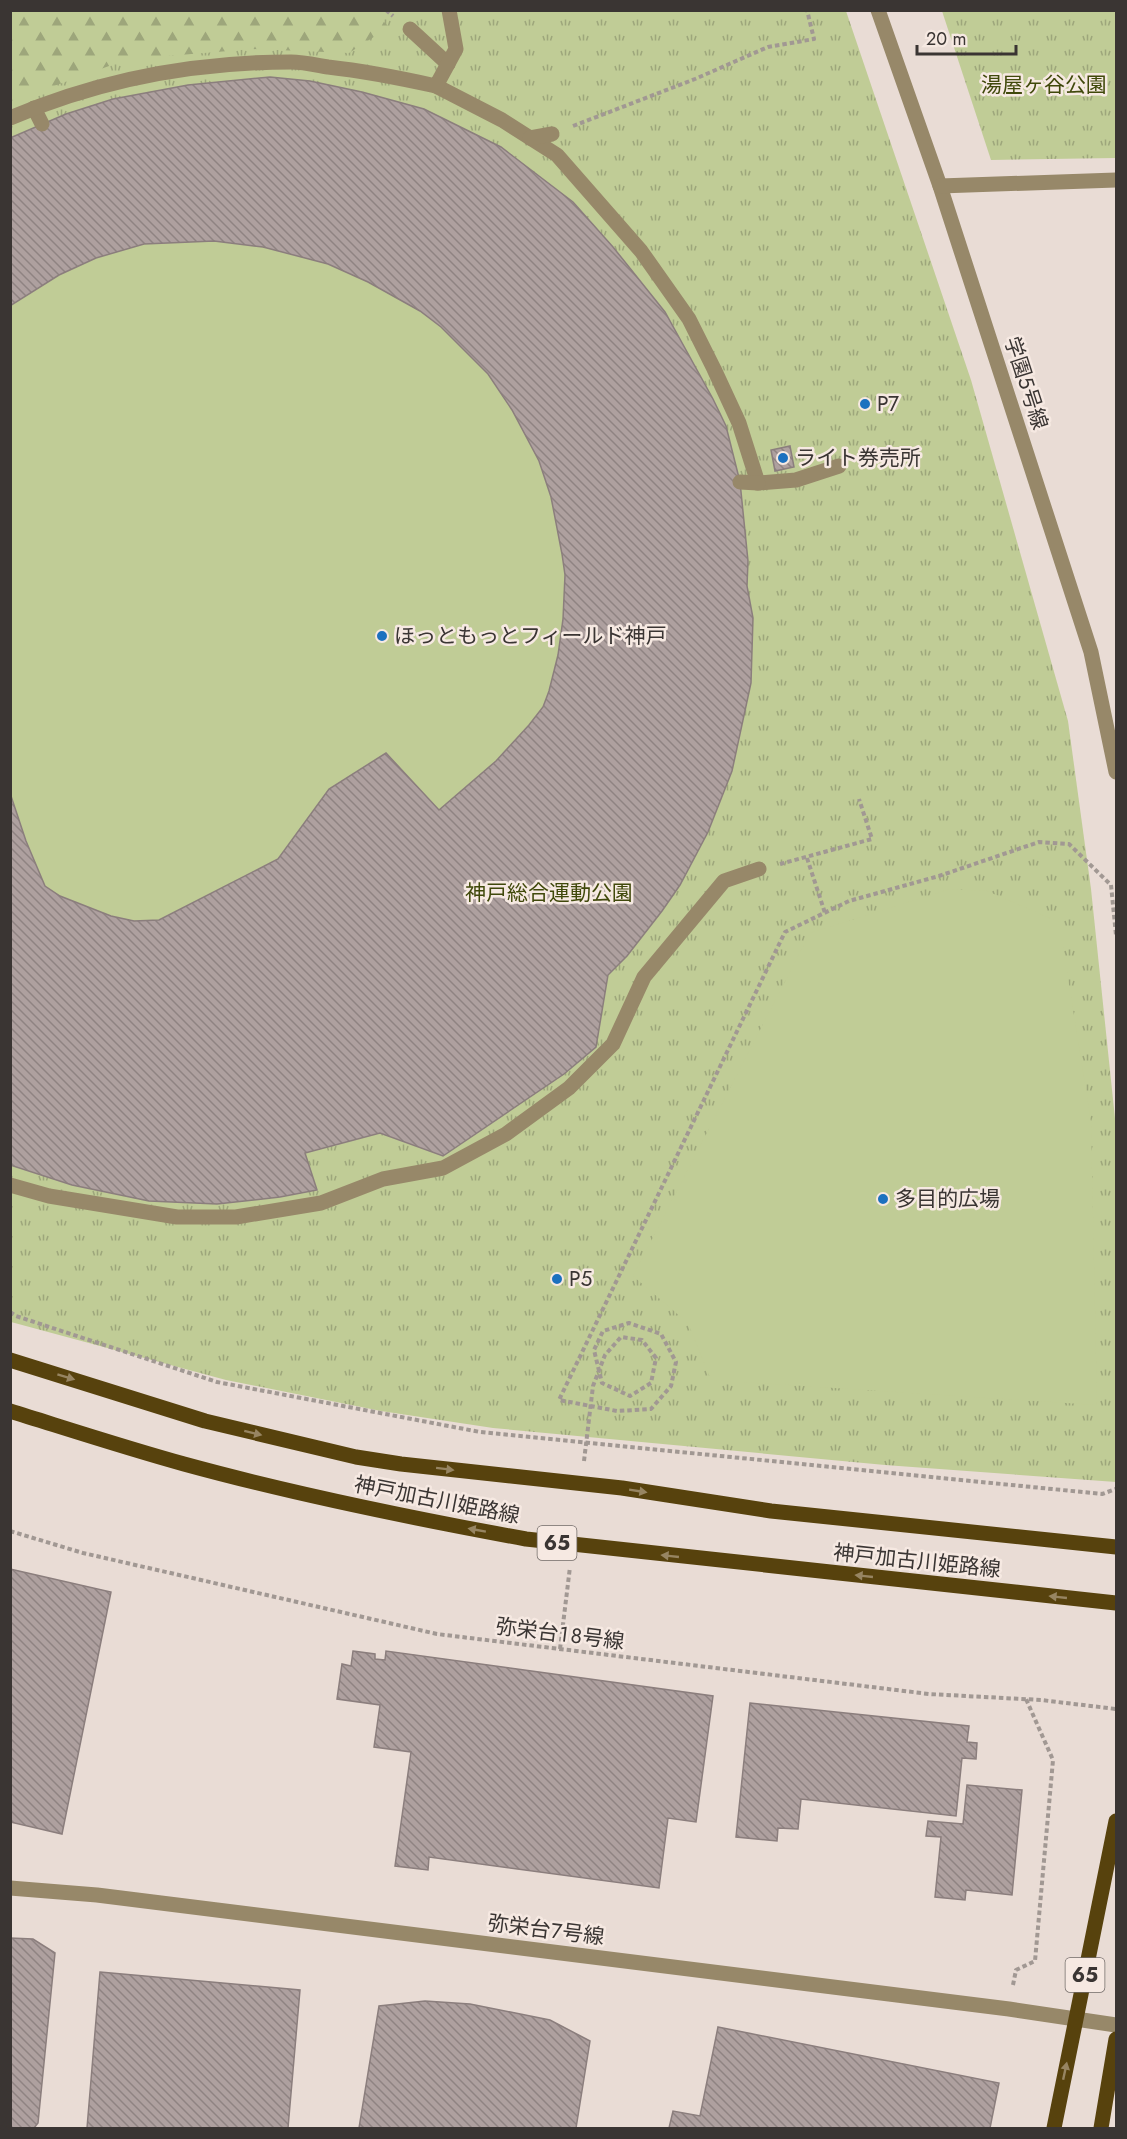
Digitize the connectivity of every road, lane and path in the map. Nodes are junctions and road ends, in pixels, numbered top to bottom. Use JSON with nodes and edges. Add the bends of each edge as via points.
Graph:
{"nodes":[{"id":1,"x":449,"y":10,"type":"edge"},
{"id":2,"x":807,"y":10,"type":"edge"},
{"id":3,"x":878,"y":10,"type":"edge"},
{"id":4,"x":410,"y":29,"type":"dead end"},
{"id":5,"x":448,"y":64,"type":"junction"},
{"id":6,"x":436,"y":86,"type":"junction"},
{"id":7,"x":34,"y":108,"type":"junction"},
{"id":8,"x":10,"y":118,"type":"edge"},
{"id":9,"x":42,"y":124,"type":"dead end"},
{"id":10,"x":552,"y":134,"type":"joint"},
{"id":11,"x":530,"y":138,"type":"junction"},
{"id":12,"x":1116,"y":180,"type":"edge"},
{"id":13,"x":940,"y":186,"type":"junction"},
{"id":14,"x":838,"y":466,"type":"dead end"},
{"id":15,"x":740,"y":482,"type":"dead end"},
{"id":16,"x":758,"y":483,"type":"junction"},
{"id":17,"x":1116,"y":772,"type":"edge"},
{"id":18,"x":859,"y":799,"type":"dead end"},
{"id":19,"x":807,"y":858,"type":"junction"},
{"id":20,"x":759,"y":869,"type":"joint"},
{"id":21,"x":825,"y":913,"type":"junction"},
{"id":22,"x":1116,"y":934,"type":"edge"},
{"id":23,"x":10,"y":1185,"type":"edge"},
{"id":24,"x":10,"y":1312,"type":"edge"},
{"id":25,"x":605,"y":1354,"type":"dead end"},
{"id":26,"x":10,"y":1360,"type":"edge"},
{"id":27,"x":10,"y":1411,"type":"edge"},
{"id":28,"x":1116,"y":1489,"type":"edge"},
{"id":29,"x":10,"y":1531,"type":"edge"},
{"id":30,"x":1116,"y":1547,"type":"edge"},
{"id":31,"x":1116,"y":1603,"type":"edge"},
{"id":32,"x":1026,"y":1699,"type":"junction"},
{"id":33,"x":1116,"y":1709,"type":"edge"},
{"id":34,"x":1116,"y":1821,"type":"edge"},
{"id":35,"x":10,"y":1888,"type":"edge"},
{"id":36,"x":1009,"y":2009,"type":"junction"},
{"id":37,"x":1076,"y":2020,"type":"junction"},
{"id":38,"x":1116,"y":2025,"type":"edge"},
{"id":39,"x":1116,"y":2039,"type":"edge"},
{"id":40,"x":1054,"y":2128,"type":"edge"},
{"id":41,"x":1101,"y":2128,"type":"edge"}],
"edges":[{"from":1,"to":5,"type":"street","via":[[456,49]]},
{"from":2,"to":10,"type":"path","via":[[814,39],[768,47]]},
{"from":3,"to":13,"type":"street","name":"学園５号線"},
{"from":4,"to":5,"type":"street"},
{"from":5,"to":6,"type":"street"},
{"from":6,"to":7,"type":"street","via":[[376,72],[293,62],[194,67],[125,81]]},
{"from":6,"to":11,"type":"street"},
{"from":7,"to":8,"type":"street"},
{"from":7,"to":9,"type":"street"},
{"from":10,"to":11,"type":"street"},
{"from":11,"to":16,"type":"street","via":[[557,155],[599,202],[641,251],[688,319],[740,423]]},
{"from":12,"to":13,"type":"street"},
{"from":13,"to":17,"type":"street","name":"学園５号線","via":[[1091,652]]},
{"from":14,"to":16,"type":"street","via":[[796,480]]},
{"from":15,"to":16,"type":"street"},
{"from":18,"to":19,"type":"path","via":[[872,839]]},
{"from":19,"to":20,"type":"path"},
{"from":19,"to":21,"type":"path"},
{"from":20,"to":23,"type":"street","via":[[724,881],[644,977],[613,1044],[569,1088],[506,1134],[443,1168],[383,1179],[321,1203],[236,1217],[177,1216],[49,1196]]},
{"from":21,"to":22,"type":"path","via":[[849,901],[1039,842],[1069,844],[1111,885]]},
{"from":21,"to":25,"type":"path","via":[[785,932],[559,1400],[617,1411],[651,1409],[671,1386],[676,1362],[661,1334],[629,1323],[603,1331],[594,1350],[602,1383],[630,1396],[651,1383],[656,1358],[642,1340],[621,1337]]},
{"from":24,"to":28,"type":"path","via":[[217,1382],[480,1432],[1102,1494]]},
{"from":26,"to":30,"type":"main road","name":"神戸加古川姫路線","one_way":true,"via":[[205,1420],[378,1460],[622,1488],[771,1511]]},
{"from":31,"to":27,"type":"main road","name":"神戸加古川姫路線","number":"65","one_way":true,"via":[[526,1539],[429,1521],[188,1465]]},
{"from":29,"to":32,"type":"path","name":"弥栄台１８号線","via":[[83,1553],[437,1634],[929,1694]]},
{"from":32,"to":33,"type":"path","name":"弥栄台１８号線"},
{"from":32,"to":36,"type":"path","via":[[1053,1760],[1035,1960],[1016,1970]]},
{"from":34,"to":37,"type":"main road","number":"65"},
{"from":35,"to":36,"type":"street","name":"弥栄台７号線","via":[[96,1895]]},
{"from":36,"to":37,"type":"street","name":"弥栄台７号線"},
{"from":37,"to":38,"type":"street","name":"弥栄台７号線"},
{"from":40,"to":37,"type":"main road","number":"65","one_way":true},
{"from":39,"to":41,"type":"main road"}]}
